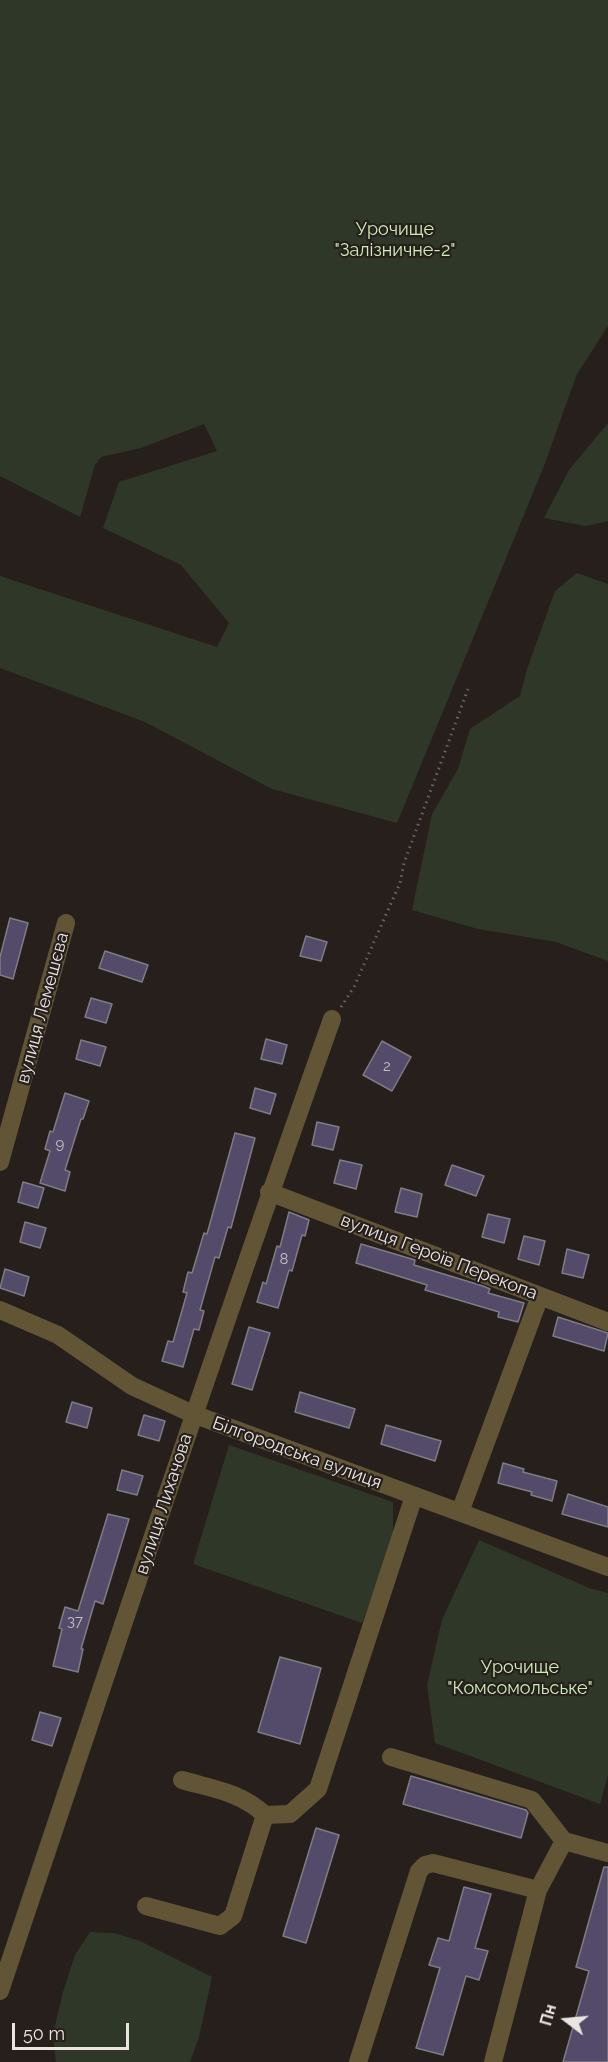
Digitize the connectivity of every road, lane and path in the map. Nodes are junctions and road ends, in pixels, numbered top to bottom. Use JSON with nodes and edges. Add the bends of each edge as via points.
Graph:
{"nodes":[{"id":1,"x":468,"y":689,"type":"dead end"},
{"id":2,"x":66,"y":923,"type":"dead end"},
{"id":3,"x":332,"y":1019,"type":"joint"},
{"id":4,"x":0,"y":1162,"type":"edge"},
{"id":5,"x":269,"y":1192,"type":"junction"},
{"id":6,"x":540,"y":1296,"type":"junction"},
{"id":7,"x":0,"y":1310,"type":"edge"},
{"id":8,"x":608,"y":1322,"type":"edge"},
{"id":9,"x":193,"y":1414,"type":"junction"},
{"id":10,"x":414,"y":1496,"type":"junction"},
{"id":11,"x":460,"y":1512,"type":"junction"},
{"id":12,"x":608,"y":1567,"type":"edge"},
{"id":13,"x":391,"y":1757,"type":"dead end"},
{"id":14,"x":182,"y":1780,"type":"dead end"},
{"id":15,"x":265,"y":1815,"type":"junction"},
{"id":16,"x":564,"y":1841,"type":"junction"},
{"id":17,"x":608,"y":1853,"type":"edge"},
{"id":18,"x":538,"y":1890,"type":"junction"},
{"id":19,"x":146,"y":1906,"type":"dead end"},
{"id":20,"x":0,"y":1991,"type":"edge"},
{"id":21,"x":358,"y":2062,"type":"edge"},
{"id":22,"x":493,"y":2062,"type":"edge"}],
"edges":[{"from":1,"to":3,"type":"path","via":[[400,883],[354,987]]},
{"from":2,"to":4,"type":"street","name":"вулиця Лемешєва"},
{"from":3,"to":5,"type":"street","name":"вулиця Лихачова"},
{"from":5,"to":6,"type":"street","name":"вулиця Героїв Перекопа"},
{"from":5,"to":9,"type":"street","name":"вулиця Лихачова"},
{"from":6,"to":8,"type":"street","name":"вулиця Героїв Перекопа"},
{"from":6,"to":11,"type":"street"},
{"from":7,"to":9,"type":"street","name":"Білгородська вулиця","via":[[58,1335],[132,1386]]},
{"from":9,"to":10,"type":"street","name":"Білгородська вулиця"},
{"from":9,"to":20,"type":"street","name":"вулиця Лихачова"},
{"from":10,"to":11,"type":"street","name":"Білгородська вулиця"},
{"from":10,"to":15,"type":"street","via":[[318,1789],[290,1814]]},
{"from":11,"to":12,"type":"street","name":"Білгородська вулиця"},
{"from":13,"to":16,"type":"street","via":[[532,1800]]},
{"from":14,"to":15,"type":"street","via":[[240,1796]]},
{"from":15,"to":19,"type":"street","via":[[233,1916],[227,1922],[220,1926]]},
{"from":16,"to":17,"type":"street"},
{"from":16,"to":18,"type":"street"},
{"from":18,"to":21,"type":"street","via":[[433,1863],[425,1865],[419,1871]]},
{"from":18,"to":22,"type":"street"}]}
